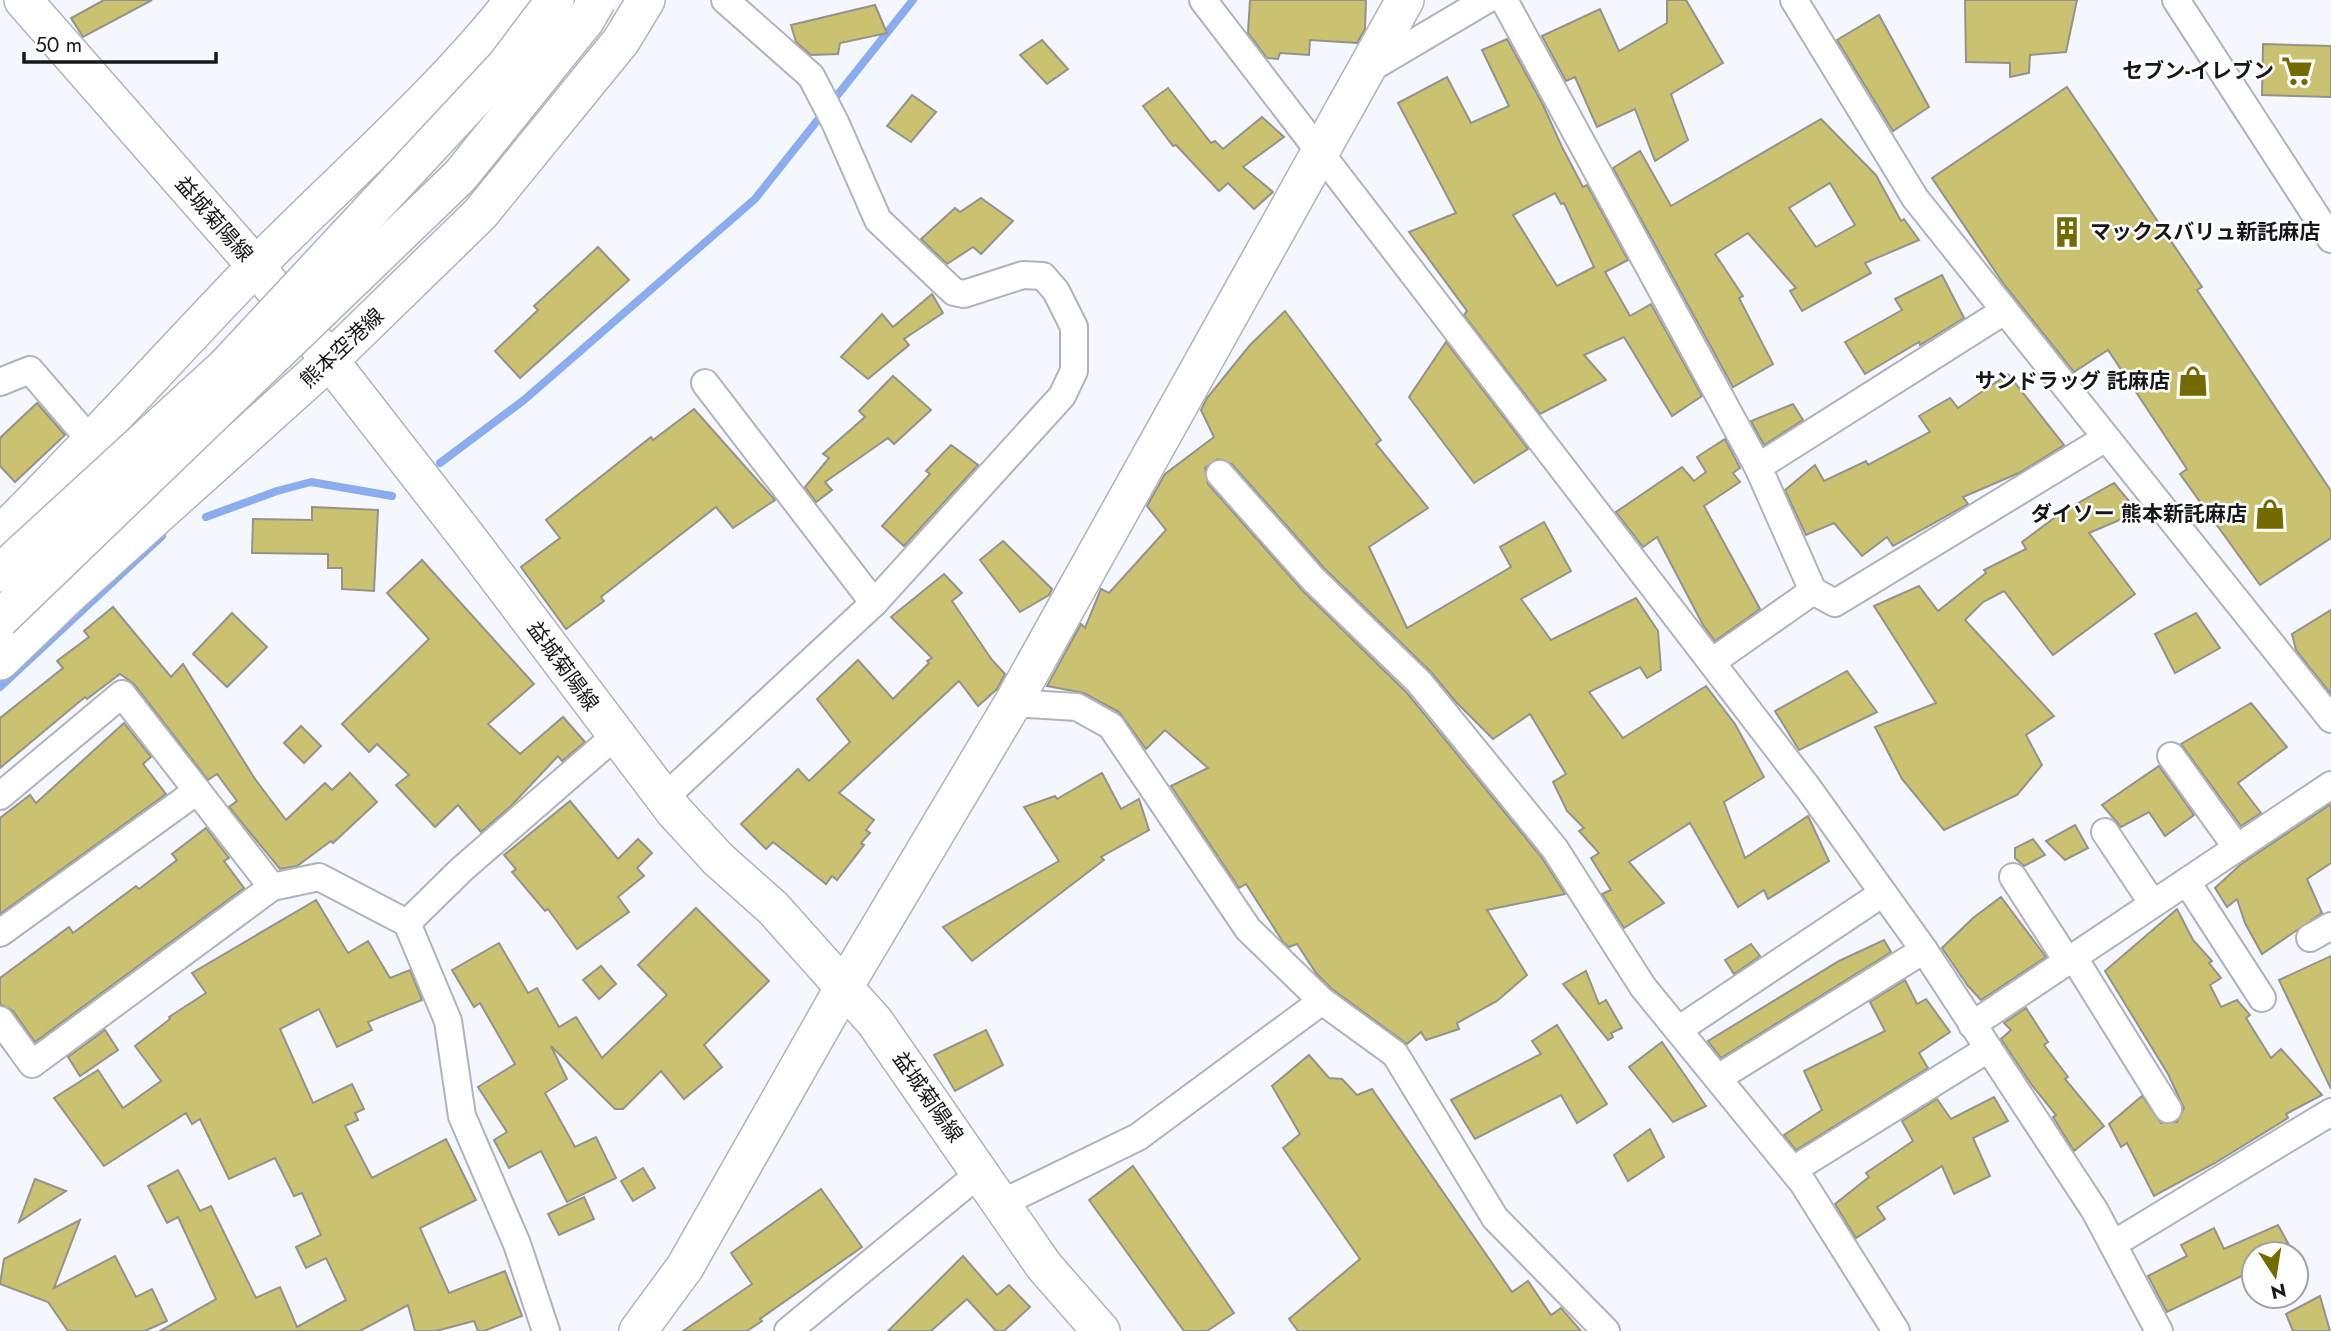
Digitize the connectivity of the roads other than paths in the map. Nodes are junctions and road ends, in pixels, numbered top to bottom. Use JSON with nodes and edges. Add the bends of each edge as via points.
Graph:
{"nodes":[{"id":1,"x":23,"y":0,"type":"edge"},
{"id":2,"x":514,"y":0,"type":"edge"},
{"id":3,"x":555,"y":0,"type":"edge"},
{"id":4,"x":597,"y":0,"type":"edge"},
{"id":5,"x":646,"y":0,"type":"edge"},
{"id":6,"x":725,"y":0,"type":"edge"},
{"id":7,"x":1203,"y":0,"type":"edge"},
{"id":8,"x":1405,"y":0,"type":"edge"},
{"id":9,"x":1486,"y":0,"type":"edge"},
{"id":10,"x":1504,"y":0,"type":"edge"},
{"id":11,"x":1794,"y":0,"type":"edge"},
{"id":12,"x":2176,"y":0,"type":"edge"},
{"id":13,"x":1361,"y":74,"type":"junction"},
{"id":14,"x":1320,"y":149,"type":"junction"},
{"id":15,"x":2331,"y":239,"type":"edge"},
{"id":16,"x":256,"y":266,"type":"junction"},
{"id":17,"x":2004,"y":311,"type":"junction"},
{"id":18,"x":330,"y":360,"type":"junction"},
{"id":19,"x":0,"y":382,"type":"edge"},
{"id":20,"x":705,"y":383,"type":"dead end"},
{"id":21,"x":2106,"y":438,"type":"junction"},
{"id":22,"x":92,"y":443,"type":"junction"},
{"id":23,"x":1758,"y":467,"type":"junction"},
{"id":24,"x":1220,"y":474,"type":"dead end"},
{"id":25,"x":0,"y":535,"type":"edge"},
{"id":26,"x":0,"y":573,"type":"edge"},
{"id":27,"x":1813,"y":591,"type":"junction"},
{"id":28,"x":874,"y":603,"type":"junction"},
{"id":29,"x":0,"y":619,"type":"edge"},
{"id":30,"x":1711,"y":659,"type":"junction"},
{"id":31,"x":0,"y":661,"type":"edge"},
{"id":32,"x":1013,"y":703,"type":"junction"},
{"id":33,"x":2331,"y":719,"type":"edge"},
{"id":34,"x":615,"y":736,"type":"junction"},
{"id":35,"x":2171,"y":756,"type":"dead end"},
{"id":36,"x":2331,"y":785,"type":"edge"},
{"id":37,"x":197,"y":791,"type":"junction"},
{"id":38,"x":0,"y":796,"type":"edge"},
{"id":39,"x":664,"y":798,"type":"junction"},
{"id":40,"x":2105,"y":832,"type":"dead end"},
{"id":41,"x":2237,"y":848,"type":"junction"},
{"id":42,"x":2013,"y":877,"type":"dead end"},
{"id":43,"x":2187,"y":882,"type":"junction"},
{"id":44,"x":272,"y":887,"type":"junction"},
{"id":45,"x":1883,"y":893,"type":"junction"},
{"id":46,"x":2153,"y":904,"type":"junction"},
{"id":47,"x":407,"y":923,"type":"junction"},
{"id":48,"x":0,"y":933,"type":"edge"},
{"id":49,"x":1924,"y":950,"type":"junction"},
{"id":50,"x":2071,"y":960,"type":"junction"},
{"id":51,"x":844,"y":988,"type":"junction"},
{"id":52,"x":2262,"y":998,"type":"dead end"},
{"id":53,"x":1322,"y":1001,"type":"junction"},
{"id":54,"x":0,"y":1020,"type":"edge"},
{"id":55,"x":1972,"y":1025,"type":"junction"},
{"id":56,"x":1678,"y":1030,"type":"junction"},
{"id":57,"x":1988,"y":1049,"type":"junction"},
{"id":58,"x":1718,"y":1078,"type":"junction"},
{"id":59,"x":2168,"y":1109,"type":"dead end"},
{"id":60,"x":2331,"y":1112,"type":"edge"},
{"id":61,"x":1793,"y":1170,"type":"junction"},
{"id":62,"x":981,"y":1172,"type":"junction"},
{"id":63,"x":1002,"y":1203,"type":"junction"},
{"id":64,"x":2115,"y":1243,"type":"junction"},
{"id":65,"x":546,"y":1331,"type":"edge"},
{"id":66,"x":638,"y":1331,"type":"edge"},
{"id":67,"x":788,"y":1331,"type":"edge"},
{"id":68,"x":1101,"y":1331,"type":"edge"},
{"id":69,"x":1606,"y":1331,"type":"edge"},
{"id":70,"x":1896,"y":1331,"type":"edge"},
{"id":71,"x":2160,"y":1331,"type":"edge"}],
"edges":[{"from":1,"to":16,"type":"main road","name":"益城菊陽線"},
{"from":2,"to":16,"type":"main road","via":[[408,116]]},
{"from":3,"to":26,"type":"main road","bridge":true,"via":[[497,75],[225,368]]},
{"from":4,"to":29,"type":"main road","name":"熊本空港線","bridge":true,"via":[[460,176]]},
{"from":5,"to":18,"type":"main road","name":"熊本空港線","via":[[621,41],[480,214]]},
{"from":6,"to":28,"type":"street","via":[[811,76],[878,220],[954,292],[964,294],[1023,275],[1043,276],[1056,290],[1074,327],[1074,371],[1062,396]]},
{"from":7,"to":14,"type":"street"},
{"from":8,"to":13,"type":"main road"},
{"from":9,"to":13,"type":"street"},
{"from":10,"to":23,"type":"street"},
{"from":11,"to":17,"type":"street","via":[[1915,198]]},
{"from":12,"to":15,"type":"street"},
{"from":13,"to":14,"type":"main road"},
{"from":14,"to":30,"type":"street"},
{"from":14,"to":32,"type":"main road"},
{"from":16,"to":18,"type":"main road","name":"益城菊陽線"},
{"from":16,"to":22,"type":"main road"},
{"from":17,"to":21,"type":"street"},
{"from":17,"to":23,"type":"street"},
{"from":18,"to":31,"type":"main road","name":"熊本空港線"},
{"from":18,"to":34,"type":"main road","name":"益城菊陽線"},
{"from":19,"to":22,"type":"street","via":[[30,370]]},
{"from":20,"to":28,"type":"street"},
{"from":21,"to":27,"type":"street","via":[[1835,603]]},
{"from":21,"to":33,"type":"street"},
{"from":22,"to":25,"type":"main road"},
{"from":23,"to":27,"type":"street"},
{"from":24,"to":56,"type":"street","via":[[1313,579],[1419,682],[1555,849],[1643,987]]},
{"from":27,"to":30,"type":"street"},
{"from":28,"to":39,"type":"street"},
{"from":30,"to":45,"type":"street"},
{"from":32,"to":51,"type":"main road"},
{"from":32,"to":53,"type":"street","via":[[1077,707],[1111,726],[1248,929]]},
{"from":34,"to":39,"type":"main road","name":"益城菊陽線"},
{"from":34,"to":47,"type":"street"},
{"from":35,"to":41,"type":"street"},
{"from":36,"to":41,"type":"street"},
{"from":37,"to":38,"type":"street","via":[[122,694]]},
{"from":37,"to":44,"type":"street"},
{"from":37,"to":48,"type":"street"},
{"from":39,"to":51,"type":"main road","name":"益城菊陽線"},
{"from":40,"to":46,"type":"street"},
{"from":41,"to":43,"type":"street"},
{"from":42,"to":50,"type":"street"},
{"from":43,"to":46,"type":"street"},
{"from":43,"to":52,"type":"street"},
{"from":44,"to":47,"type":"street","via":[[319,877]]},
{"from":44,"to":54,"type":"street","via":[[32,1064]]},
{"from":45,"to":49,"type":"street"},
{"from":45,"to":56,"type":"street"},
{"from":46,"to":50,"type":"street"},
{"from":47,"to":65,"type":"street","via":[[448,1021],[462,1116],[517,1244]]},
{"from":49,"to":55,"type":"street"},
{"from":49,"to":58,"type":"street"},
{"from":50,"to":55,"type":"street"},
{"from":50,"to":59,"type":"street"},
{"from":51,"to":62,"type":"main road","name":"益城菊陽線","via":[[874,1022]]},
{"from":51,"to":66,"type":"main road","via":[[685,1267]]},
{"from":53,"to":63,"type":"street","via":[[1138,1137]]},
{"from":53,"to":69,"type":"street","via":[[1395,1054],[1495,1218]]},
{"from":55,"to":57,"type":"street"},
{"from":56,"to":58,"type":"street"},
{"from":57,"to":61,"type":"street"},
{"from":57,"to":64,"type":"street"},
{"from":58,"to":61,"type":"street"},
{"from":60,"to":64,"type":"street"},
{"from":61,"to":70,"type":"street"},
{"from":62,"to":63,"type":"main road","name":"益城菊陽線"},
{"from":62,"to":67,"type":"street"},
{"from":63,"to":68,"type":"main road","name":"益城菊陽線","via":[[1044,1266]]},
{"from":64,"to":71,"type":"street"}]}
